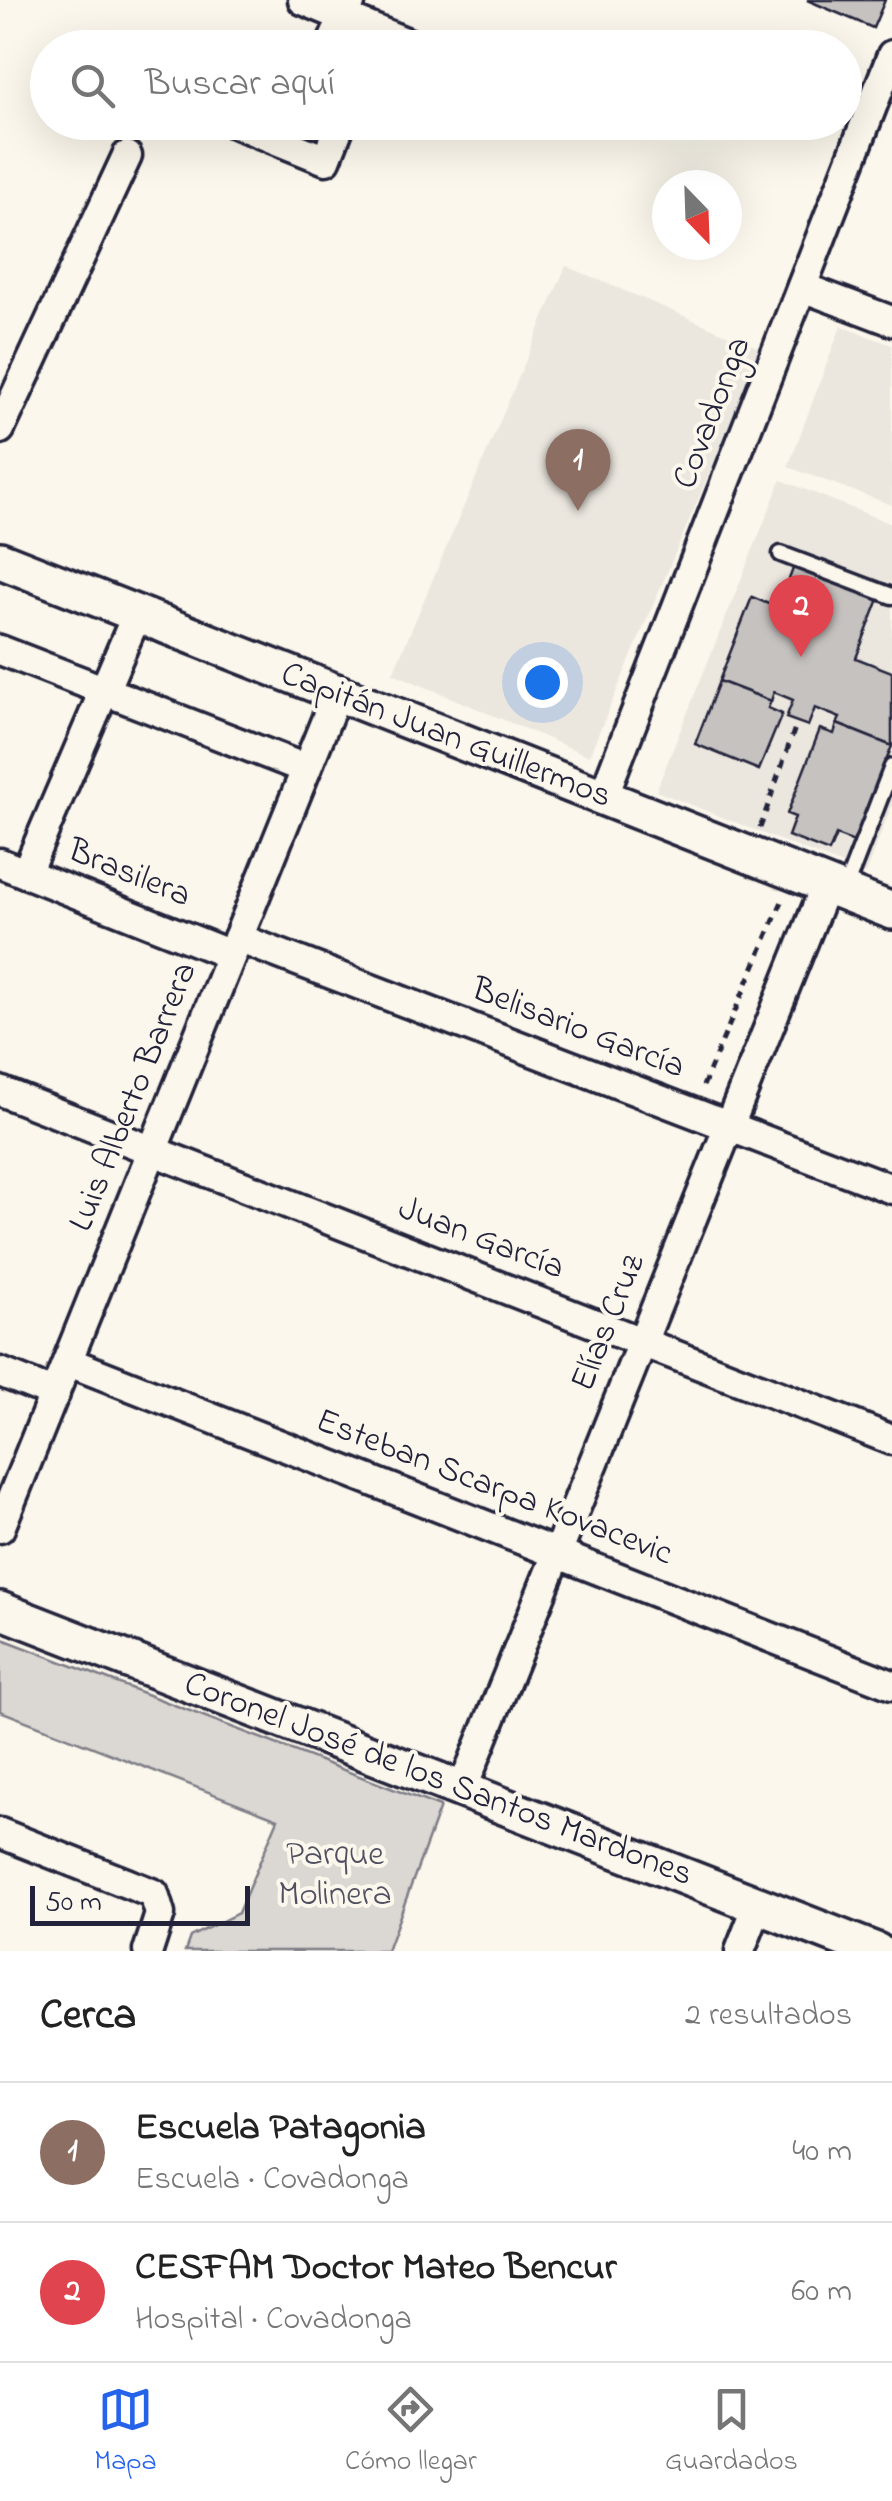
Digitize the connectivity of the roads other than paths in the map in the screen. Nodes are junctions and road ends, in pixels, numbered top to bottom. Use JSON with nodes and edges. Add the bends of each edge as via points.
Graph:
{"nodes":[{"id":1,"x":303,"y":0,"type":"edge"},
{"id":2,"x":347,"y":8,"type":"edge"},
{"id":3,"x":367,"y":30,"type":"edge"},
{"id":4,"x":892,"y":55,"type":"edge"},
{"id":5,"x":862,"y":133,"type":"edge"},
{"id":6,"x":300,"y":140,"type":"edge"},
{"id":7,"x":334,"y":140,"type":"edge"},
{"id":8,"x":859,"y":140,"type":"edge"},
{"id":9,"x":128,"y":156,"type":"dead end"},
{"id":10,"x":802,"y":288,"type":"junction"},
{"id":11,"x":892,"y":322,"type":"edge"},
{"id":12,"x":0,"y":429,"type":"edge"},
{"id":13,"x":781,"y":554,"type":"dead end"},
{"id":14,"x":0,"y":560,"type":"edge"},
{"id":15,"x":892,"y":596,"type":"edge"},
{"id":16,"x":137,"y":614,"type":"junction"},
{"id":17,"x":0,"y":650,"type":"edge"},
{"id":18,"x":104,"y":691,"type":"junction"},
{"id":19,"x":337,"y":693,"type":"junction"},
{"id":20,"x":892,"y":767,"type":"edge"},
{"id":21,"x":306,"y":770,"type":"junction"},
{"id":22,"x":603,"y":797,"type":"junction"},
{"id":23,"x":13,"y":868,"type":"edge"},
{"id":24,"x":821,"y":883,"type":"junction"},
{"id":25,"x":892,"y":911,"type":"edge"},
{"id":26,"x":234,"y":946,"type":"junction"},
{"id":27,"x":0,"y":1090,"type":"edge"},
{"id":28,"x":729,"y":1126,"type":"junction"},
{"id":29,"x":154,"y":1151,"type":"junction"},
{"id":30,"x":892,"y":1189,"type":"edge"},
{"id":31,"x":642,"y":1342,"type":"junction"},
{"id":32,"x":69,"y":1362,"type":"junction"},
{"id":33,"x":0,"y":1372,"type":"edge"},
{"id":34,"x":56,"y":1394,"type":"junction"},
{"id":35,"x":892,"y":1440,"type":"edge"},
{"id":36,"x":0,"y":1528,"type":"edge"},
{"id":37,"x":557,"y":1553,"type":"junction"},
{"id":38,"x":0,"y":1610,"type":"edge"},
{"id":39,"x":892,"y":1685,"type":"edge"},
{"id":40,"x":462,"y":1790,"type":"junction"},
{"id":41,"x":0,"y":1832,"type":"edge"},
{"id":42,"x":758,"y":1905,"type":"junction"},
{"id":43,"x":148,"y":1951,"type":"edge"},
{"id":44,"x":740,"y":1951,"type":"edge"},
{"id":45,"x":876,"y":1951,"type":"edge"}],
"edges":[{"from":1,"to":2,"type":"street"},
{"from":2,"to":3,"type":"street"},
{"from":4,"to":5,"type":"street","name":"Covadonga"},
{"from":6,"to":7,"type":"street","via":[[326,160]]},
{"from":8,"to":10,"type":"street","name":"Covadonga"},
{"from":9,"to":12,"type":"street"},
{"from":10,"to":11,"type":"street"},
{"from":10,"to":22,"type":"street","name":"Covadonga"},
{"from":13,"to":15,"type":"lane"},
{"from":14,"to":16,"type":"street","name":"Capitán Juan Guillermos"},
{"from":16,"to":18,"type":"street"},
{"from":16,"to":19,"type":"street","name":"Capitán Juan Guillermos"},
{"from":17,"to":18,"type":"street"},
{"from":18,"to":21,"type":"street"},
{"from":18,"to":23,"type":"street"},
{"from":19,"to":21,"type":"street","name":"Luis Alberto Barrera"},
{"from":19,"to":22,"type":"street","name":"Capitán Juan Guillermos"},
{"from":20,"to":24,"type":"lane"},
{"from":21,"to":26,"type":"street","name":"Luis Alberto Barrera"},
{"from":22,"to":24,"type":"street","name":"Capitán Juan Guillermos"},
{"from":23,"to":26,"type":"street","name":"Brasilera"},
{"from":24,"to":25,"type":"street","name":"Capitán Juan Guillermos"},
{"from":24,"to":28,"type":"street","name":"Elías Cruz"},
{"from":26,"to":28,"type":"street","name":"Belisario García"},
{"from":26,"to":29,"type":"street","name":"Luis Alberto Barrera"},
{"from":27,"to":29,"type":"street","name":"Juan García"},
{"from":28,"to":30,"type":"street","name":"Belisario García"},
{"from":28,"to":31,"type":"street","name":"Elías Cruz"},
{"from":29,"to":31,"type":"street","name":"Juan García"},
{"from":29,"to":32,"type":"street","name":"Luis Alberto Barrera"},
{"from":31,"to":35,"type":"street","name":"Juan García"},
{"from":31,"to":37,"type":"street","name":"Elías Cruz"},
{"from":32,"to":34,"type":"street","name":"Luis Alberto Barrera"},
{"from":32,"to":37,"type":"street","name":"Esteban Scarpa Kovacevic"},
{"from":33,"to":34,"type":"street"},
{"from":34,"to":36,"type":"street","name":"Luis Alberto Barrera"},
{"from":37,"to":39,"type":"street","name":"Esteban Scarpa Kovacevic"},
{"from":37,"to":40,"type":"street","name":"Elías Cruz"},
{"from":38,"to":40,"type":"street","name":"Coronel José de los Santos Mardones"},
{"from":40,"to":42,"type":"street","name":"Coronel José de los Santos Mardones"},
{"from":41,"to":43,"type":"street","via":[[154,1894],[160,1914]]},
{"from":42,"to":44,"type":"street"},
{"from":42,"to":45,"type":"street","name":"Coronel José de los Santos Mardones"}]}
